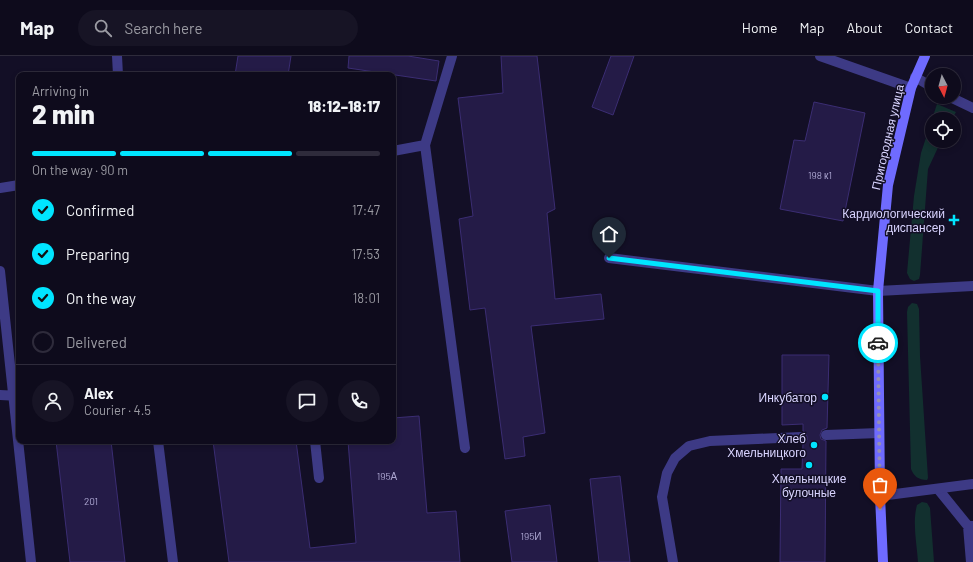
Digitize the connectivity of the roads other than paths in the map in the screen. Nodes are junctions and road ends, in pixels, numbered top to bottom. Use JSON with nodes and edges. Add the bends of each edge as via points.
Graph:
{"nodes":[{"id":1,"x":117,"y":56,"type":"edge"},
{"id":2,"x":452,"y":56,"type":"edge"},
{"id":3,"x":820,"y":56,"type":"edge"},
{"id":4,"x":925,"y":56,"type":"edge"},
{"id":5,"x":118,"y":72,"type":"edge"},
{"id":6,"x":915,"y":77,"type":"junction"},
{"id":7,"x":925,"y":83,"type":"edge"},
{"id":8,"x":911,"y":88,"type":"junction"},
{"id":9,"x":961,"y":102,"type":"edge"},
{"id":10,"x":973,"y":108,"type":"edge"},
{"id":11,"x":425,"y":145,"type":"junction"},
{"id":12,"x":396,"y":150,"type":"edge"},
{"id":13,"x":16,"y":185,"type":"edge"},
{"id":14,"x":0,"y":188,"type":"edge"},
{"id":15,"x":609,"y":258,"type":"dead end"},
{"id":16,"x":0,"y":271,"type":"edge"},
{"id":17,"x":973,"y":286,"type":"edge"},
{"id":18,"x":878,"y":291,"type":"junction"},
{"id":19,"x":0,"y":395,"type":"edge"},
{"id":20,"x":16,"y":396,"type":"edge"},
{"id":21,"x":879,"y":432,"type":"junction"},
{"id":22,"x":826,"y":435,"type":"dead end"},
{"id":23,"x":801,"y":437,"type":"dead end"},
{"id":24,"x":20,"y":444,"type":"edge"},
{"id":25,"x":158,"y":444,"type":"edge"},
{"id":26,"x":314,"y":444,"type":"edge"},
{"id":27,"x":465,"y":448,"type":"dead end"},
{"id":28,"x":319,"y":478,"type":"dead end"},
{"id":29,"x":973,"y":484,"type":"edge"},
{"id":30,"x":938,"y":488,"type":"junction"},
{"id":31,"x":880,"y":496,"type":"junction"},
{"id":32,"x":970,"y":526,"type":"edge"},
{"id":33,"x":31,"y":562,"type":"edge"},
{"id":34,"x":173,"y":562,"type":"edge"},
{"id":35,"x":673,"y":562,"type":"edge"},
{"id":36,"x":883,"y":562,"type":"edge"},
{"id":37,"x":971,"y":562,"type":"edge"}],
"edges":[{"from":1,"to":5,"type":"street"},
{"from":2,"to":11,"type":"street"},
{"from":3,"to":8,"type":"street"},
{"from":4,"to":6,"type":"street","name":"Пригородная улица"},
{"from":6,"to":7,"type":"street"},
{"from":6,"to":8,"type":"street","name":"Пригородная улица"},
{"from":8,"to":18,"type":"street","name":"Пригородная улица","via":[[888,185]]},
{"from":9,"to":10,"type":"street"},
{"from":11,"to":12,"type":"street"},
{"from":11,"to":27,"type":"street"},
{"from":13,"to":14,"type":"street"},
{"from":15,"to":18,"type":"street"},
{"from":16,"to":20,"type":"street"},
{"from":17,"to":18,"type":"street"},
{"from":18,"to":21,"type":"street","name":"Пригородная улица"},
{"from":19,"to":20,"type":"street"},
{"from":21,"to":22,"type":"street"},
{"from":21,"to":31,"type":"street","name":"Пригородная улица"},
{"from":23,"to":35,"type":"street","via":[[710,441],[689,446],[675,458],[667,473],[662,496]]},
{"from":24,"to":33,"type":"street"},
{"from":25,"to":34,"type":"street"},
{"from":26,"to":28,"type":"street"},
{"from":29,"to":30,"type":"street"},
{"from":30,"to":31,"type":"street"},
{"from":30,"to":32,"type":"street"},
{"from":31,"to":36,"type":"street","name":"Пригородная улица"},
{"from":32,"to":37,"type":"street"}]}
